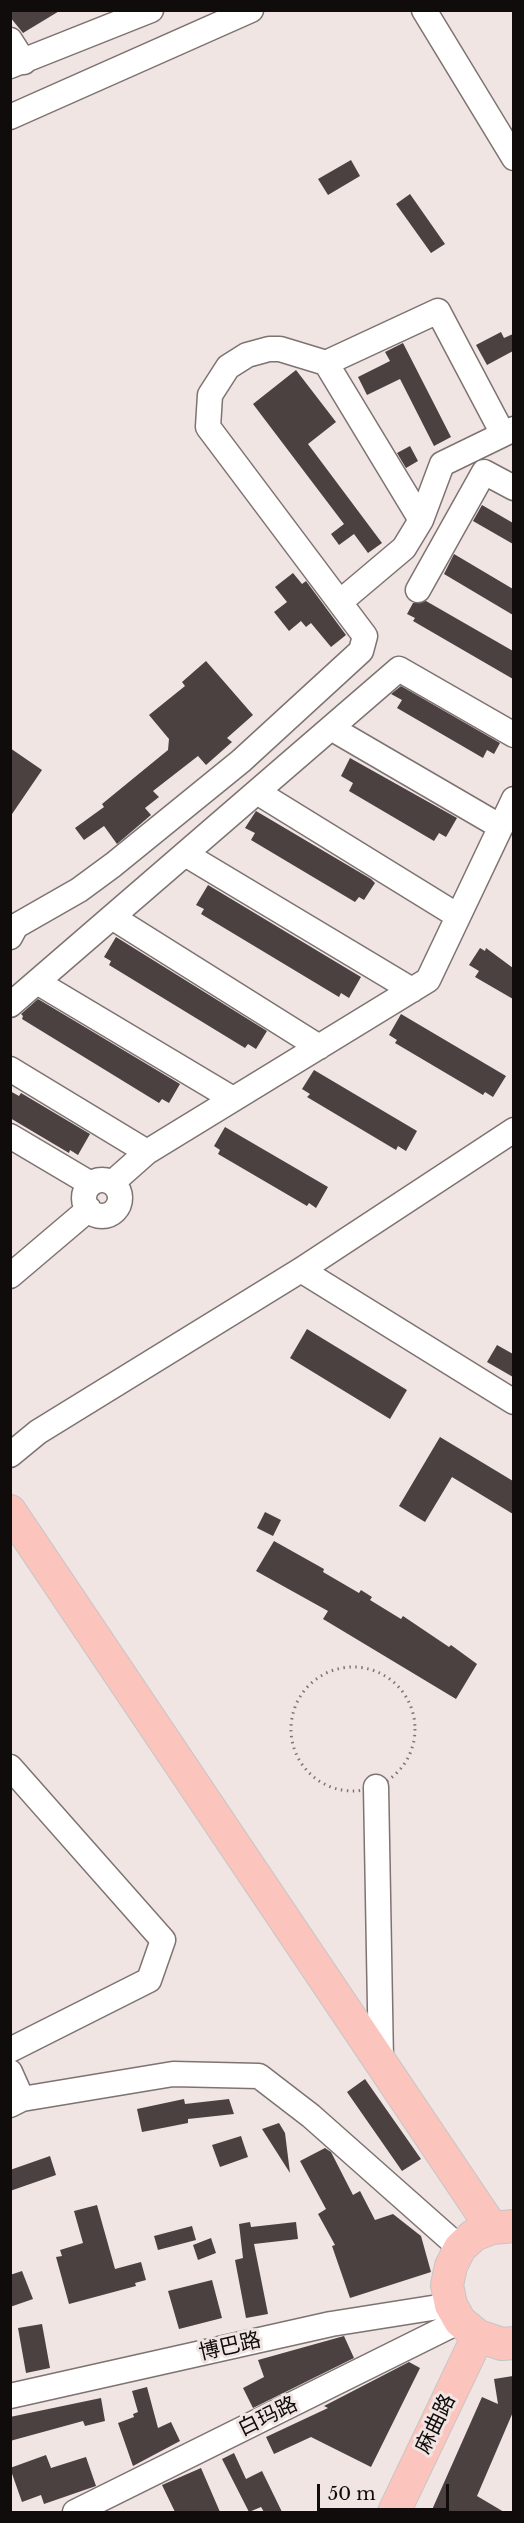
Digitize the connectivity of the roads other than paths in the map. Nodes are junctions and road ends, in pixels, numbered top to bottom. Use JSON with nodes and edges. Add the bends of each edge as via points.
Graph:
{"nodes":[{"id":1,"x":251,"y":10,"type":"edge"},
{"id":2,"x":424,"y":10,"type":"edge"},
{"id":3,"x":135,"y":13,"type":"edge"},
{"id":4,"x":10,"y":40,"type":"edge"},
{"id":5,"x":17,"y":64,"type":"edge"},
{"id":6,"x":10,"y":117,"type":"edge"},
{"id":7,"x":513,"y":158,"type":"edge"},
{"id":8,"x":326,"y":363,"type":"junction"},
{"id":9,"x":508,"y":431,"type":"edge"},
{"id":10,"x":513,"y":488,"type":"edge"},
{"id":11,"x":422,"y":520,"type":"junction"},
{"id":12,"x":418,"y":590,"type":"dead end"},
{"id":13,"x":340,"y":603,"type":"junction"},
{"id":14,"x":331,"y":728,"type":"junction"},
{"id":15,"x":513,"y":735,"type":"edge"},
{"id":16,"x":257,"y":792,"type":"junction"},
{"id":17,"x":513,"y":799,"type":"edge"},
{"id":18,"x":501,"y":827,"type":"junction"},
{"id":19,"x":184,"y":854,"type":"junction"},
{"id":20,"x":458,"y":916,"type":"junction"},
{"id":21,"x":112,"y":917,"type":"junction"},
{"id":22,"x":10,"y":937,"type":"edge"},
{"id":23,"x":37,"y":982,"type":"junction"},
{"id":24,"x":412,"y":990,"type":"junction"},
{"id":25,"x":10,"y":1005,"type":"edge"},
{"id":26,"x":319,"y":1047,"type":"junction"},
{"id":27,"x":10,"y":1070,"type":"edge"},
{"id":28,"x":233,"y":1099,"type":"junction"},
{"id":29,"x":513,"y":1130,"type":"edge"},
{"id":30,"x":10,"y":1136,"type":"edge"},
{"id":31,"x":147,"y":1152,"type":"junction"},
{"id":32,"x":102,"y":1183,"type":"junction"},
{"id":33,"x":89,"y":1209,"type":"junction"},
{"id":34,"x":301,"y":1270,"type":"junction"},
{"id":35,"x":10,"y":1276,"type":"edge"},
{"id":36,"x":513,"y":1402,"type":"edge"},
{"id":37,"x":10,"y":1455,"type":"edge"},
{"id":38,"x":10,"y":1511,"type":"edge"},
{"id":39,"x":10,"y":1767,"type":"edge"},
{"id":40,"x":376,"y":1787,"type":"road end"},
{"id":41,"x":10,"y":2050,"type":"edge"},
{"id":42,"x":381,"y":2062,"type":"junction"},
{"id":43,"x":10,"y":2072,"type":"edge"},
{"id":44,"x":16,"y":2102,"type":"edge"},
{"id":45,"x":502,"y":2227,"type":"edge"},
{"id":46,"x":460,"y":2248,"type":"junction"},
{"id":47,"x":463,"y":2321,"type":"junction"},
{"id":48,"x":513,"y":2343,"type":"edge"},
{"id":49,"x":10,"y":2396,"type":"edge"},
{"id":50,"x":75,"y":2512,"type":"edge"},
{"id":51,"x":394,"y":2512,"type":"edge"}],
"edges":[{"from":1,"to":6,"type":"street"},
{"from":2,"to":7,"type":"street"},
{"from":3,"to":5,"type":"street"},
{"from":4,"to":5,"type":"street"},
{"from":8,"to":9,"type":"street","via":[[438,311]]},
{"from":8,"to":11,"type":"street"},
{"from":8,"to":13,"type":"street","via":[[280,349],[247,355],[220,376],[210,395],[208,427]]},
{"from":9,"to":11,"type":"street","via":[[442,464]]},
{"from":10,"to":12,"type":"street","via":[[484,472]]},
{"from":11,"to":13,"type":"street","via":[[404,548]]},
{"from":13,"to":22,"type":"street","via":[[365,636],[361,651],[241,761],[113,865],[79,890],[16,926]]},
{"from":14,"to":15,"type":"street","via":[[399,669]]},
{"from":14,"to":16,"type":"street"},
{"from":14,"to":18,"type":"street"},
{"from":16,"to":19,"type":"street"},
{"from":16,"to":20,"type":"street"},
{"from":17,"to":18,"type":"street"},
{"from":18,"to":20,"type":"street"},
{"from":19,"to":21,"type":"street"},
{"from":19,"to":24,"type":"street"},
{"from":20,"to":24,"type":"street","via":[[428,980]]},
{"from":21,"to":23,"type":"street"},
{"from":21,"to":26,"type":"street"},
{"from":23,"to":25,"type":"street"},
{"from":23,"to":28,"type":"street"},
{"from":24,"to":26,"type":"street"},
{"from":26,"to":28,"type":"street"},
{"from":27,"to":31,"type":"street"},
{"from":28,"to":31,"type":"street"},
{"from":29,"to":34,"type":"street"},
{"from":30,"to":32,"type":"street"},
{"from":31,"to":32,"type":"street"},
{"from":32,"to":33,"type":"street","via":[[84,1194]]},
{"from":32,"to":33,"type":"street","via":[[120,1194],[117,1208],[106,1215]]},
{"from":33,"to":35,"type":"street"},
{"from":34,"to":36,"type":"street"},
{"from":34,"to":37,"type":"street","via":[[38,1432]]},
{"from":38,"to":42,"type":"main road"},
{"from":39,"to":41,"type":"street","via":[[163,1940],[149,1980]]},
{"from":40,"to":42,"type":"street"},
{"from":42,"to":45,"type":"main road"},
{"from":43,"to":44,"type":"street"},
{"from":44,"to":46,"type":"street","via":[[173,2074],[259,2076],[311,2116]]},
{"from":45,"to":46,"type":"main road","via":[[474,2235]]},
{"from":46,"to":47,"type":"main road","via":[[447,2285]]},
{"from":47,"to":48,"type":"main road","via":[[502,2344]]},
{"from":47,"to":49,"type":"street","name":"博巴路","via":[[331,2324]]},
{"from":47,"to":50,"type":"street","name":"白玛路"},
{"from":47,"to":51,"type":"main road","name":"麻曲路"}]}
